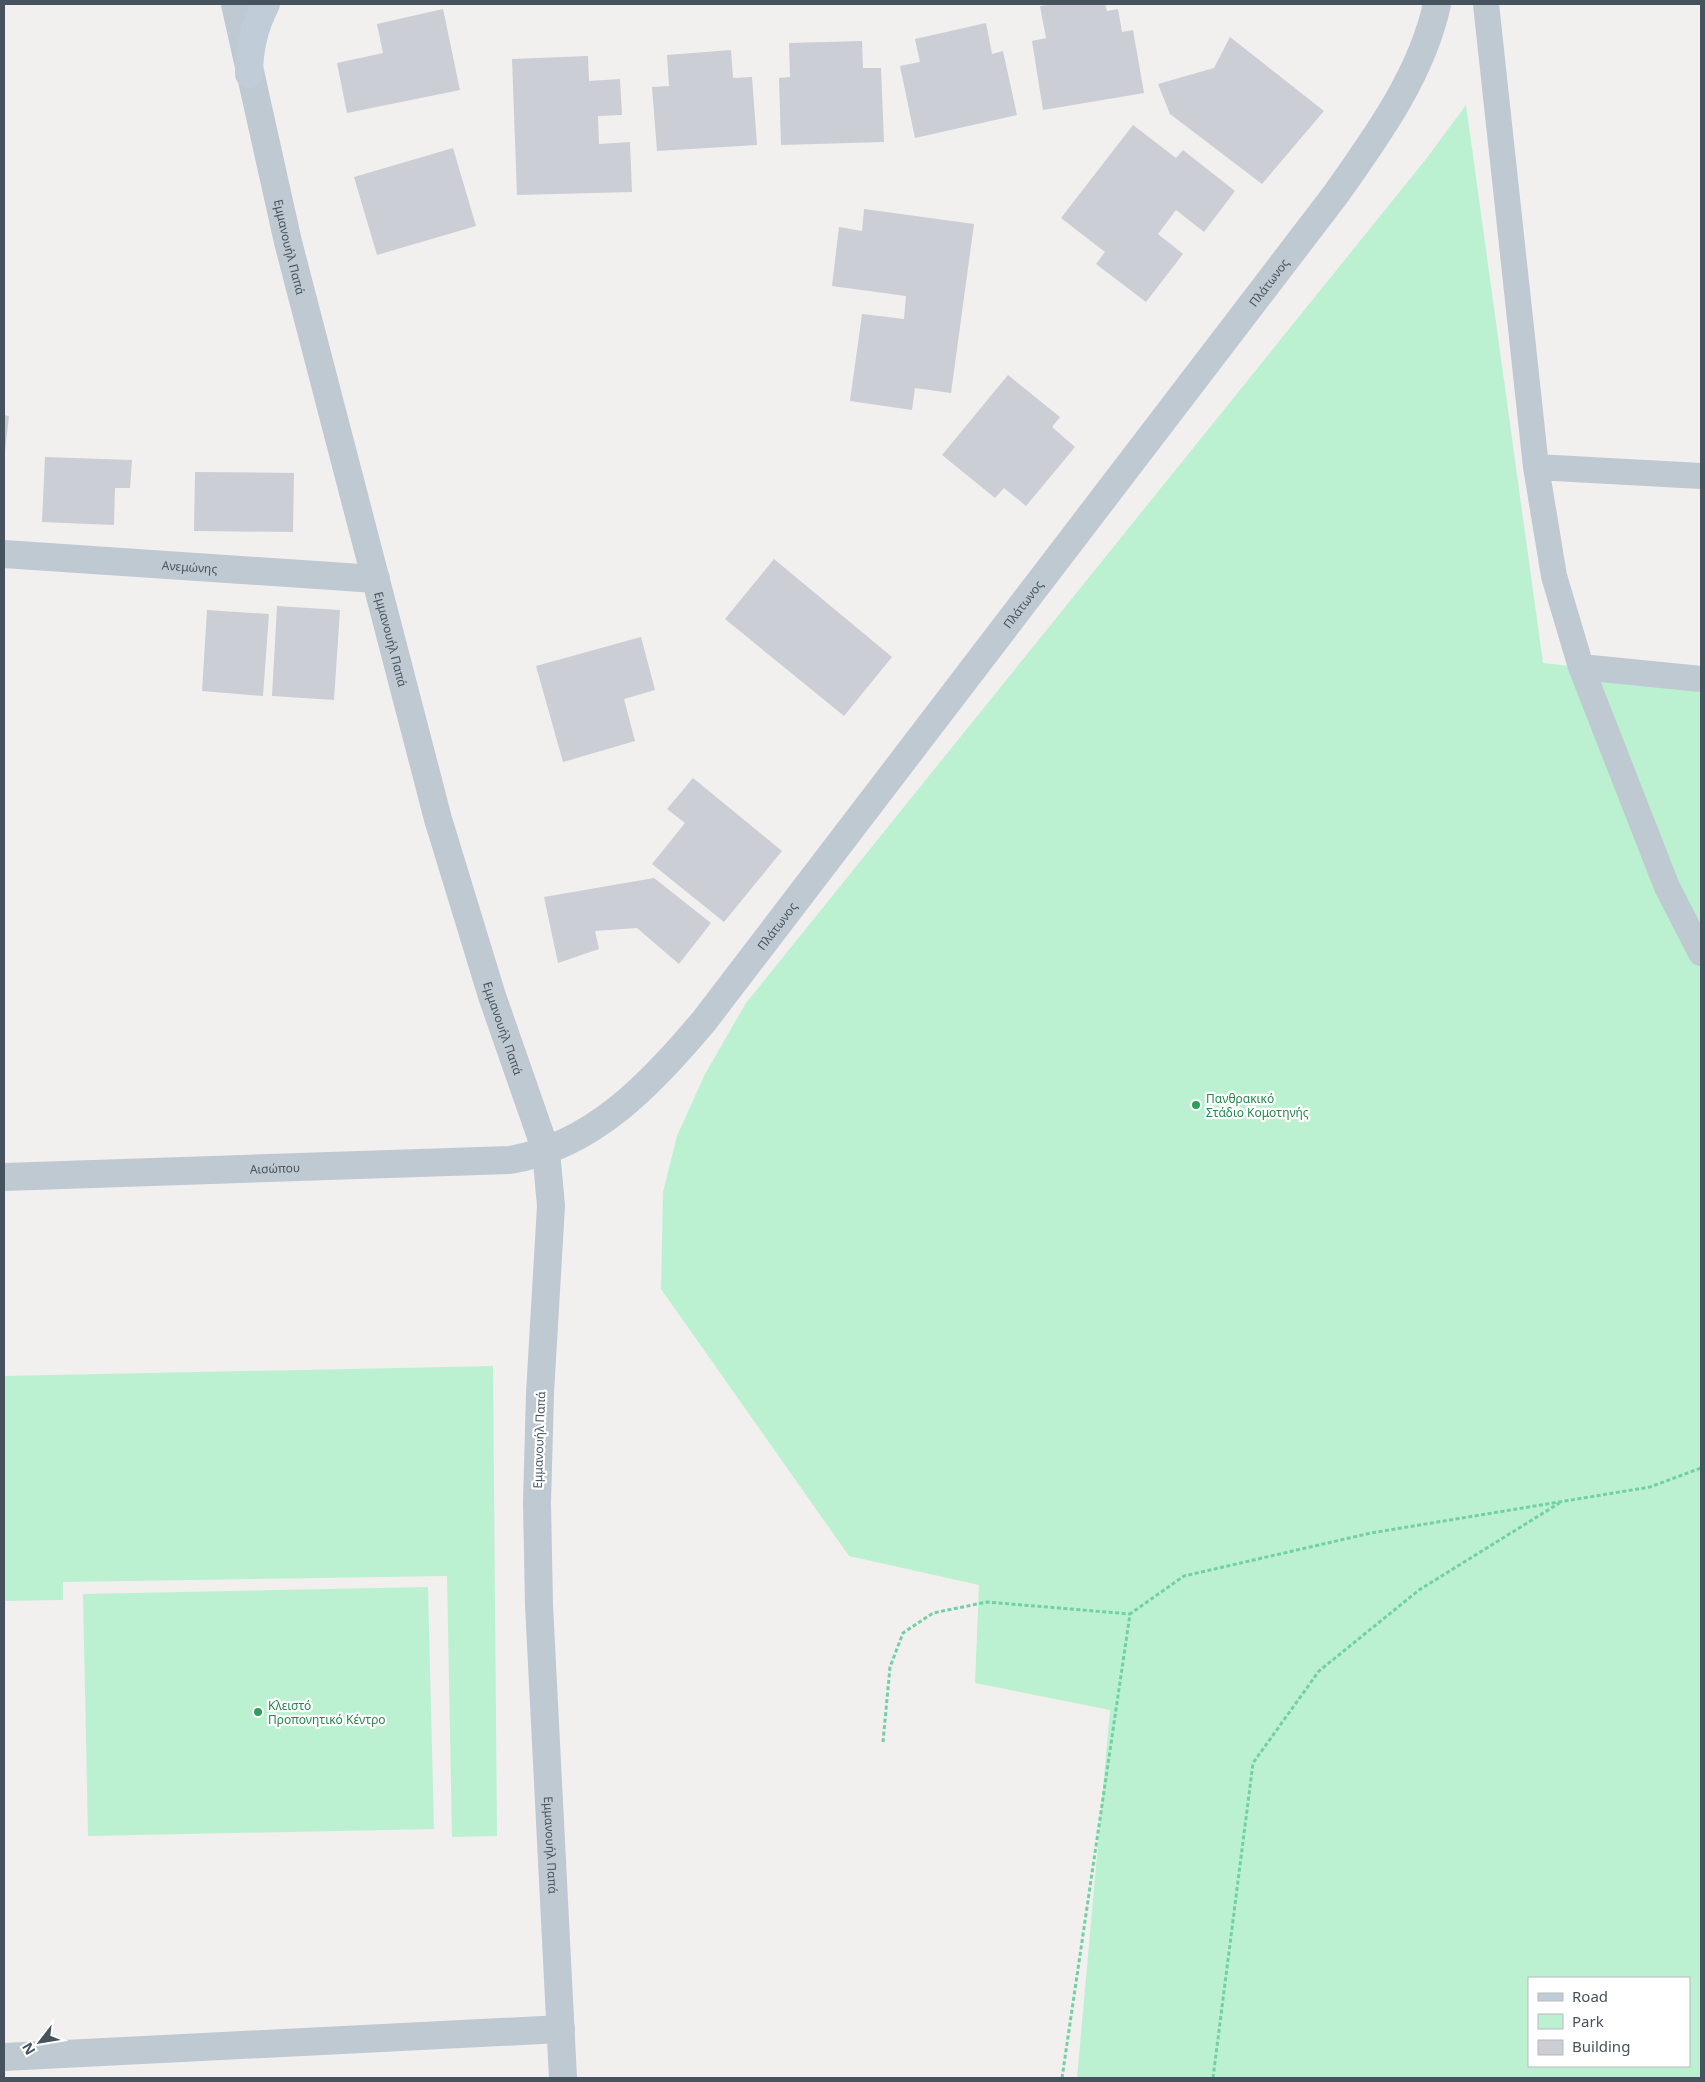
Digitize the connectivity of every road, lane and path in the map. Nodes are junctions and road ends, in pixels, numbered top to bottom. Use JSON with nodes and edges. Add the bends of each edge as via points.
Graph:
{"nodes":[{"id":1,"x":235,"y":4,"type":"edge"},
{"id":2,"x":266,"y":4,"type":"edge"},
{"id":3,"x":1437,"y":4,"type":"edge"},
{"id":4,"x":1486,"y":4,"type":"edge"},
{"id":5,"x":249,"y":74,"type":"junction"},
{"id":6,"x":1536,"y":467,"type":"junction"},
{"id":7,"x":1701,"y":476,"type":"edge"},
{"id":8,"x":4,"y":554,"type":"edge"},
{"id":9,"x":376,"y":579,"type":"junction"},
{"id":10,"x":1581,"y":668,"type":"junction"},
{"id":11,"x":1701,"y":679,"type":"edge"},
{"id":12,"x":1701,"y":953,"type":"edge"},
{"id":13,"x":546,"y":1151,"type":"junction"},
{"id":14,"x":4,"y":1177,"type":"edge"},
{"id":15,"x":1701,"y":1468,"type":"edge"},
{"id":16,"x":1564,"y":1501,"type":"junction"},
{"id":17,"x":1130,"y":1614,"type":"junction"},
{"id":18,"x":884,"y":1742,"type":"dead end"},
{"id":19,"x":561,"y":2029,"type":"junction"},
{"id":20,"x":4,"y":2058,"type":"edge"},
{"id":21,"x":563,"y":2078,"type":"edge"},
{"id":22,"x":1062,"y":2078,"type":"edge"},
{"id":23,"x":1213,"y":2078,"type":"edge"}],
"edges":[{"from":1,"to":5,"type":"street","name":"Εμμανουήλ Παπά"},
{"from":2,"to":5,"type":"main road","via":[[251,44]]},
{"from":3,"to":13,"type":"street","name":"Πλάτωνος","via":[[1426,40],[1399,98],[1336,194],[704,1021],[670,1062],[634,1097],[591,1129]]},
{"from":4,"to":6,"type":"lane"},
{"from":5,"to":9,"type":"street","name":"Εμμανουήλ Παπά","via":[[288,242]]},
{"from":6,"to":7,"type":"lane"},
{"from":6,"to":10,"type":"lane","via":[[1554,576]]},
{"from":8,"to":9,"type":"street","name":"Ανεμώνης"},
{"from":9,"to":13,"type":"street","name":"Εμμανουήλ Παπά","via":[[458,886]]},
{"from":10,"to":11,"type":"lane"},
{"from":10,"to":12,"type":"lane","via":[[1667,887]]},
{"from":13,"to":14,"type":"street","name":"Αισώπου","via":[[510,1160],[476,1162]]},
{"from":13,"to":19,"type":"street","name":"Εμμανουήλ Παπά","via":[[551,1206],[540,1394],[538,1578]]},
{"from":15,"to":16,"type":"path","via":[[1650,1487]]},
{"from":16,"to":17,"type":"path","via":[[1370,1533],[1184,1576]]},
{"from":16,"to":23,"type":"path","via":[[1419,1590],[1319,1671],[1253,1763]]},
{"from":17,"to":18,"type":"path","via":[[987,1602],[933,1613],[903,1634],[890,1667]]},
{"from":17,"to":22,"type":"path"},
{"from":19,"to":20,"type":"street"},
{"from":19,"to":21,"type":"street","name":"Εμμανουήλ Παπά"}]}
